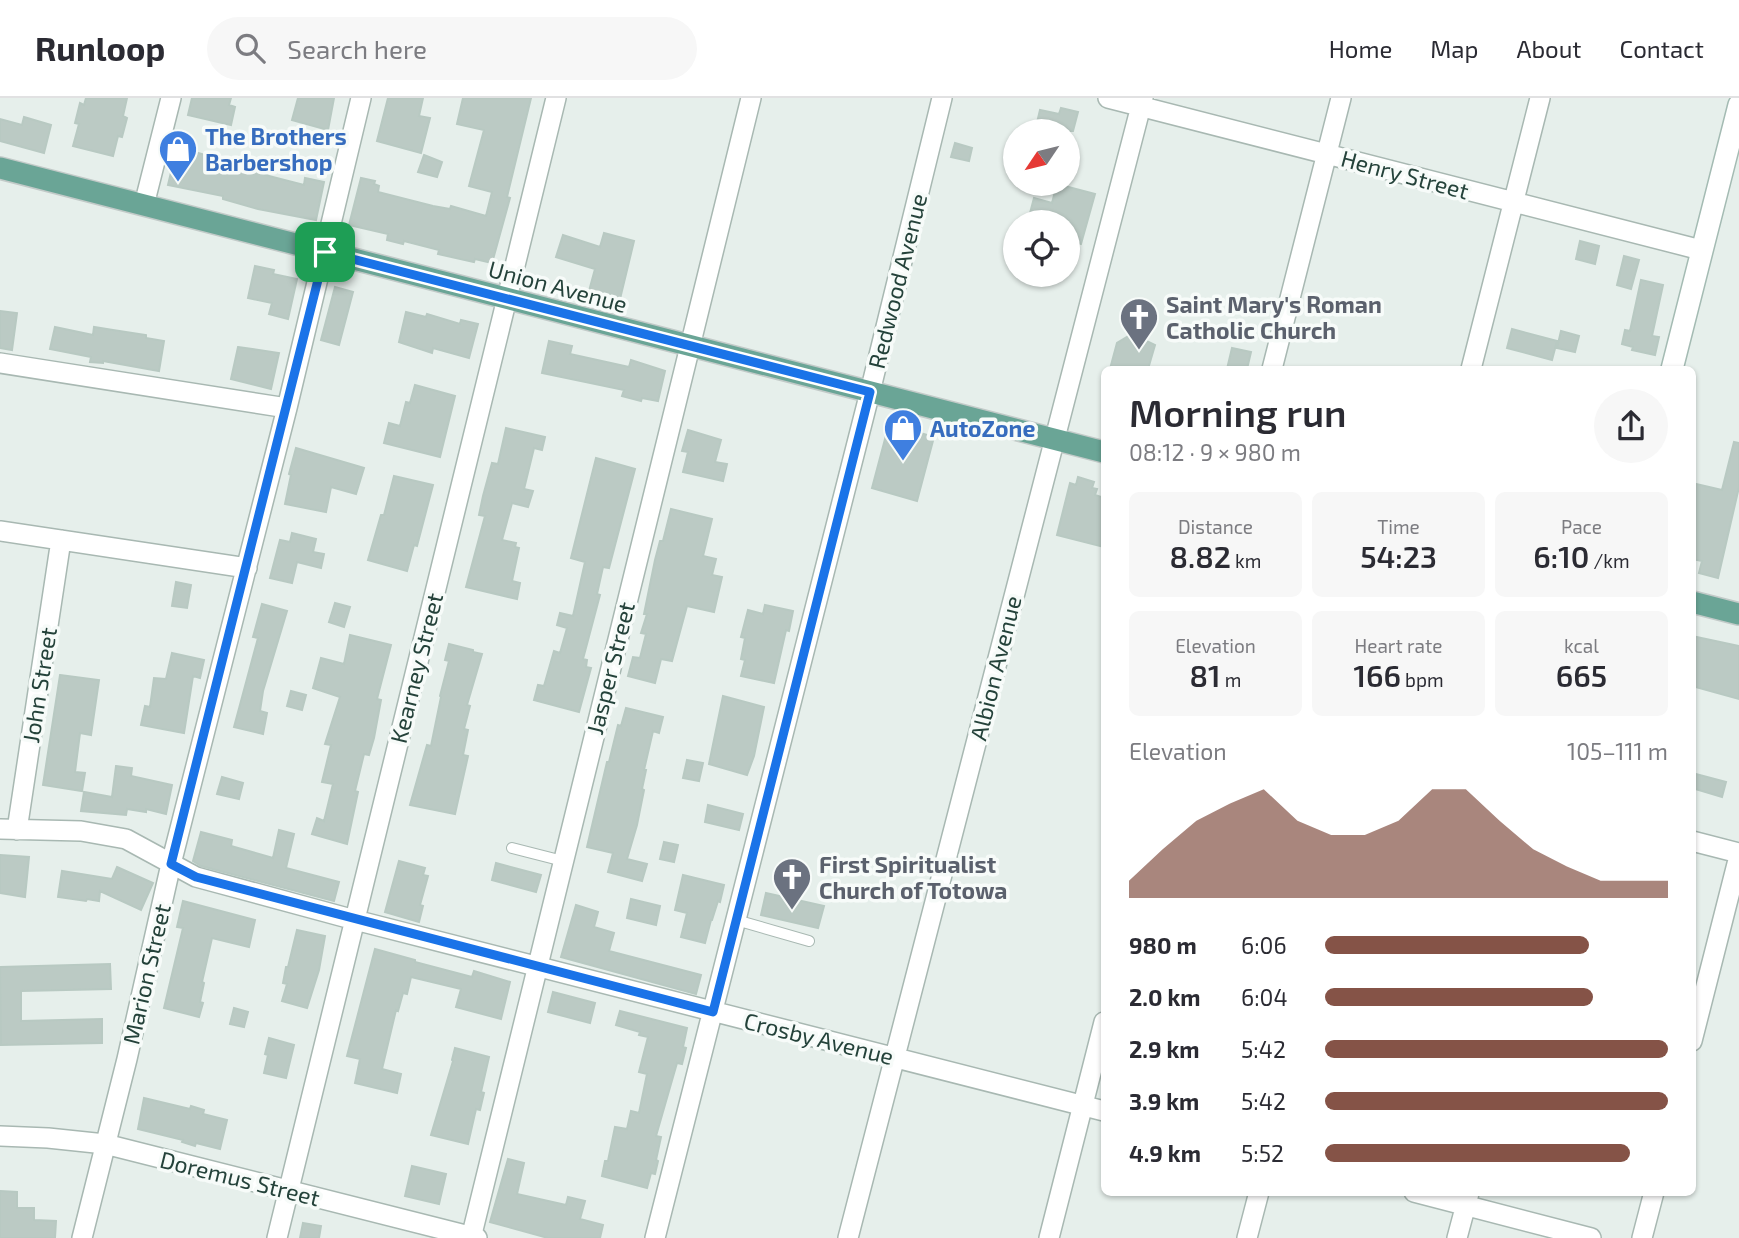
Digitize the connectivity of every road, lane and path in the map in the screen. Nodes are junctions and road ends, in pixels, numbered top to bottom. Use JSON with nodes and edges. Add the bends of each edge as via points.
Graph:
{"nodes":[{"id":1,"x":171,"y":98,"type":"edge"},
{"id":2,"x":361,"y":98,"type":"edge"},
{"id":3,"x":556,"y":98,"type":"edge"},
{"id":4,"x":751,"y":98,"type":"edge"},
{"id":5,"x":942,"y":98,"type":"edge"},
{"id":6,"x":1108,"y":98,"type":"edge"},
{"id":7,"x":1341,"y":98,"type":"edge"},
{"id":8,"x":1540,"y":98,"type":"edge"},
{"id":9,"x":1142,"y":102,"type":"edge"},
{"id":10,"x":1739,"y":105,"type":"edge"},
{"id":11,"x":1327,"y":153,"type":"junction"},
{"id":12,"x":0,"y":168,"type":"edge"},
{"id":13,"x":1513,"y":203,"type":"junction"},
{"id":14,"x":144,"y":205,"type":"junction"},
{"id":15,"x":1701,"y":250,"type":"junction"},
{"id":16,"x":325,"y":252,"type":"junction"},
{"id":17,"x":506,"y":299,"type":"junction"},
{"id":18,"x":691,"y":347,"type":"junction"},
{"id":19,"x":0,"y":363,"type":"edge"},
{"id":20,"x":1273,"y":366,"type":"edge"},
{"id":21,"x":1472,"y":366,"type":"edge"},
{"id":22,"x":1673,"y":366,"type":"edge"},
{"id":23,"x":870,"y":392,"type":"junction"},
{"id":24,"x":287,"y":408,"type":"junction"},
{"id":25,"x":1053,"y":439,"type":"junction"},
{"id":26,"x":1101,"y":451,"type":"edge"},
{"id":27,"x":0,"y":531,"type":"edge"},
{"id":28,"x":61,"y":540,"type":"junction"},
{"id":29,"x":247,"y":568,"type":"junction"},
{"id":30,"x":1696,"y":603,"type":"edge"},
{"id":31,"x":1739,"y":614,"type":"edge"},
{"id":32,"x":8,"y":829,"type":"edge"},
{"id":33,"x":1696,"y":842,"type":"edge"},
{"id":34,"x":512,"y":848,"type":"dead end"},
{"id":35,"x":1739,"y":855,"type":"edge"},
{"id":36,"x":563,"y":861,"type":"junction"},
{"id":37,"x":171,"y":864,"type":"junction"},
{"id":38,"x":355,"y":920,"type":"junction"},
{"id":39,"x":736,"y":920,"type":"junction"},
{"id":40,"x":809,"y":941,"type":"dead end"},
{"id":41,"x":537,"y":967,"type":"junction"},
{"id":42,"x":713,"y":1012,"type":"junction"},
{"id":43,"x":1696,"y":1025,"type":"edge"},
{"id":44,"x":1101,"y":1035,"type":"edge"},
{"id":45,"x":895,"y":1058,"type":"junction"},
{"id":46,"x":1083,"y":1106,"type":"junction"},
{"id":47,"x":1101,"y":1110,"type":"edge"},
{"id":48,"x":0,"y":1136,"type":"edge"},
{"id":49,"x":104,"y":1144,"type":"junction"},
{"id":50,"x":289,"y":1189,"type":"junction"},
{"id":51,"x":1258,"y":1196,"type":"edge"},
{"id":52,"x":1449,"y":1196,"type":"edge"},
{"id":53,"x":1653,"y":1196,"type":"edge"},
{"id":54,"x":1467,"y":1198,"type":"edge"},
{"id":55,"x":473,"y":1237,"type":"edge"},
{"id":56,"x":82,"y":1238,"type":"edge"},
{"id":57,"x":277,"y":1238,"type":"edge"},
{"id":58,"x":655,"y":1238,"type":"edge"},
{"id":59,"x":848,"y":1238,"type":"edge"},
{"id":60,"x":1049,"y":1238,"type":"edge"},
{"id":61,"x":1247,"y":1238,"type":"edge"},
{"id":62,"x":1457,"y":1238,"type":"edge"},
{"id":63,"x":1591,"y":1238,"type":"edge"},
{"id":64,"x":1642,"y":1238,"type":"edge"}],
"edges":[{"from":1,"to":14,"type":"street"},
{"from":2,"to":16,"type":"street","name":"Marion Street"},
{"from":3,"to":17,"type":"street","name":"Kearney Street"},
{"from":4,"to":18,"type":"street","name":"Jasper Street"},
{"from":5,"to":23,"type":"street","name":"Redwood Avenue"},
{"from":6,"to":9,"type":"street","name":"Henry Street"},
{"from":7,"to":11,"type":"street"},
{"from":8,"to":13,"type":"street"},
{"from":9,"to":11,"type":"street","name":"Henry Street"},
{"from":9,"to":25,"type":"street","name":"Albion Avenue"},
{"from":10,"to":15,"type":"main road"},
{"from":11,"to":13,"type":"street","name":"Henry Street"},
{"from":11,"to":20,"type":"street"},
{"from":12,"to":14,"type":"main road","name":"Union Avenue"},
{"from":13,"to":15,"type":"street","name":"Henry Street"},
{"from":13,"to":21,"type":"street"},
{"from":14,"to":16,"type":"main road","name":"Union Avenue"},
{"from":15,"to":22,"type":"main road"},
{"from":16,"to":17,"type":"main road","name":"Union Avenue"},
{"from":16,"to":24,"type":"street","name":"Marion Street"},
{"from":17,"to":18,"type":"main road","name":"Union Avenue"},
{"from":17,"to":38,"type":"street","name":"Kearney Street"},
{"from":18,"to":23,"type":"main road","name":"Union Avenue"},
{"from":18,"to":36,"type":"street","name":"Jasper Street"},
{"from":19,"to":24,"type":"street"},
{"from":23,"to":25,"type":"main road","name":"Union Avenue"},
{"from":23,"to":39,"type":"street","name":"Redwood Avenue"},
{"from":24,"to":29,"type":"street","name":"Marion Street"},
{"from":25,"to":26,"type":"main road","name":"Union Avenue"},
{"from":25,"to":45,"type":"street","name":"Albion Avenue"},
{"from":27,"to":28,"type":"street"},
{"from":28,"to":29,"type":"street"},
{"from":28,"to":32,"type":"street","name":"John Street"},
{"from":29,"to":37,"type":"street","name":"Marion Street"},
{"from":30,"to":31,"type":"main road"},
{"from":32,"to":37,"type":"street","name":"Crosby Avenue","via":[[112,835]]},
{"from":33,"to":35,"type":"street"},
{"from":34,"to":36,"type":"lane"},
{"from":35,"to":43,"type":"street"},
{"from":36,"to":41,"type":"street","name":"Jasper Street"},
{"from":37,"to":38,"type":"street","name":"Crosby Avenue","via":[[196,877]]},
{"from":37,"to":49,"type":"street","name":"Marion Street"},
{"from":38,"to":41,"type":"street","name":"Crosby Avenue"},
{"from":38,"to":50,"type":"street","name":"Kearney Street"},
{"from":39,"to":40,"type":"lane"},
{"from":39,"to":42,"type":"street","name":"Redwood Avenue"},
{"from":41,"to":42,"type":"street","name":"Crosby Avenue"},
{"from":41,"to":55,"type":"street","name":"Jasper Street"},
{"from":42,"to":45,"type":"street","name":"Crosby Avenue"},
{"from":42,"to":58,"type":"street","name":"Redwood Avenue"},
{"from":44,"to":46,"type":"street"},
{"from":45,"to":46,"type":"street","name":"Crosby Avenue"},
{"from":45,"to":59,"type":"street","name":"Albion Avenue"},
{"from":46,"to":47,"type":"street","name":"Crosby Avenue"},
{"from":46,"to":60,"type":"street"},
{"from":48,"to":49,"type":"street","name":"Doremus Street"},
{"from":49,"to":50,"type":"street","name":"Doremus Street"},
{"from":49,"to":56,"type":"street","name":"Marion Street"},
{"from":50,"to":55,"type":"street","name":"Doremus Street"},
{"from":50,"to":57,"type":"street","name":"Kearney Street"},
{"from":51,"to":61,"type":"street"},
{"from":52,"to":54,"type":"street"},
{"from":53,"to":64,"type":"street"},
{"from":54,"to":62,"type":"street"},
{"from":54,"to":63,"type":"street"}]}
